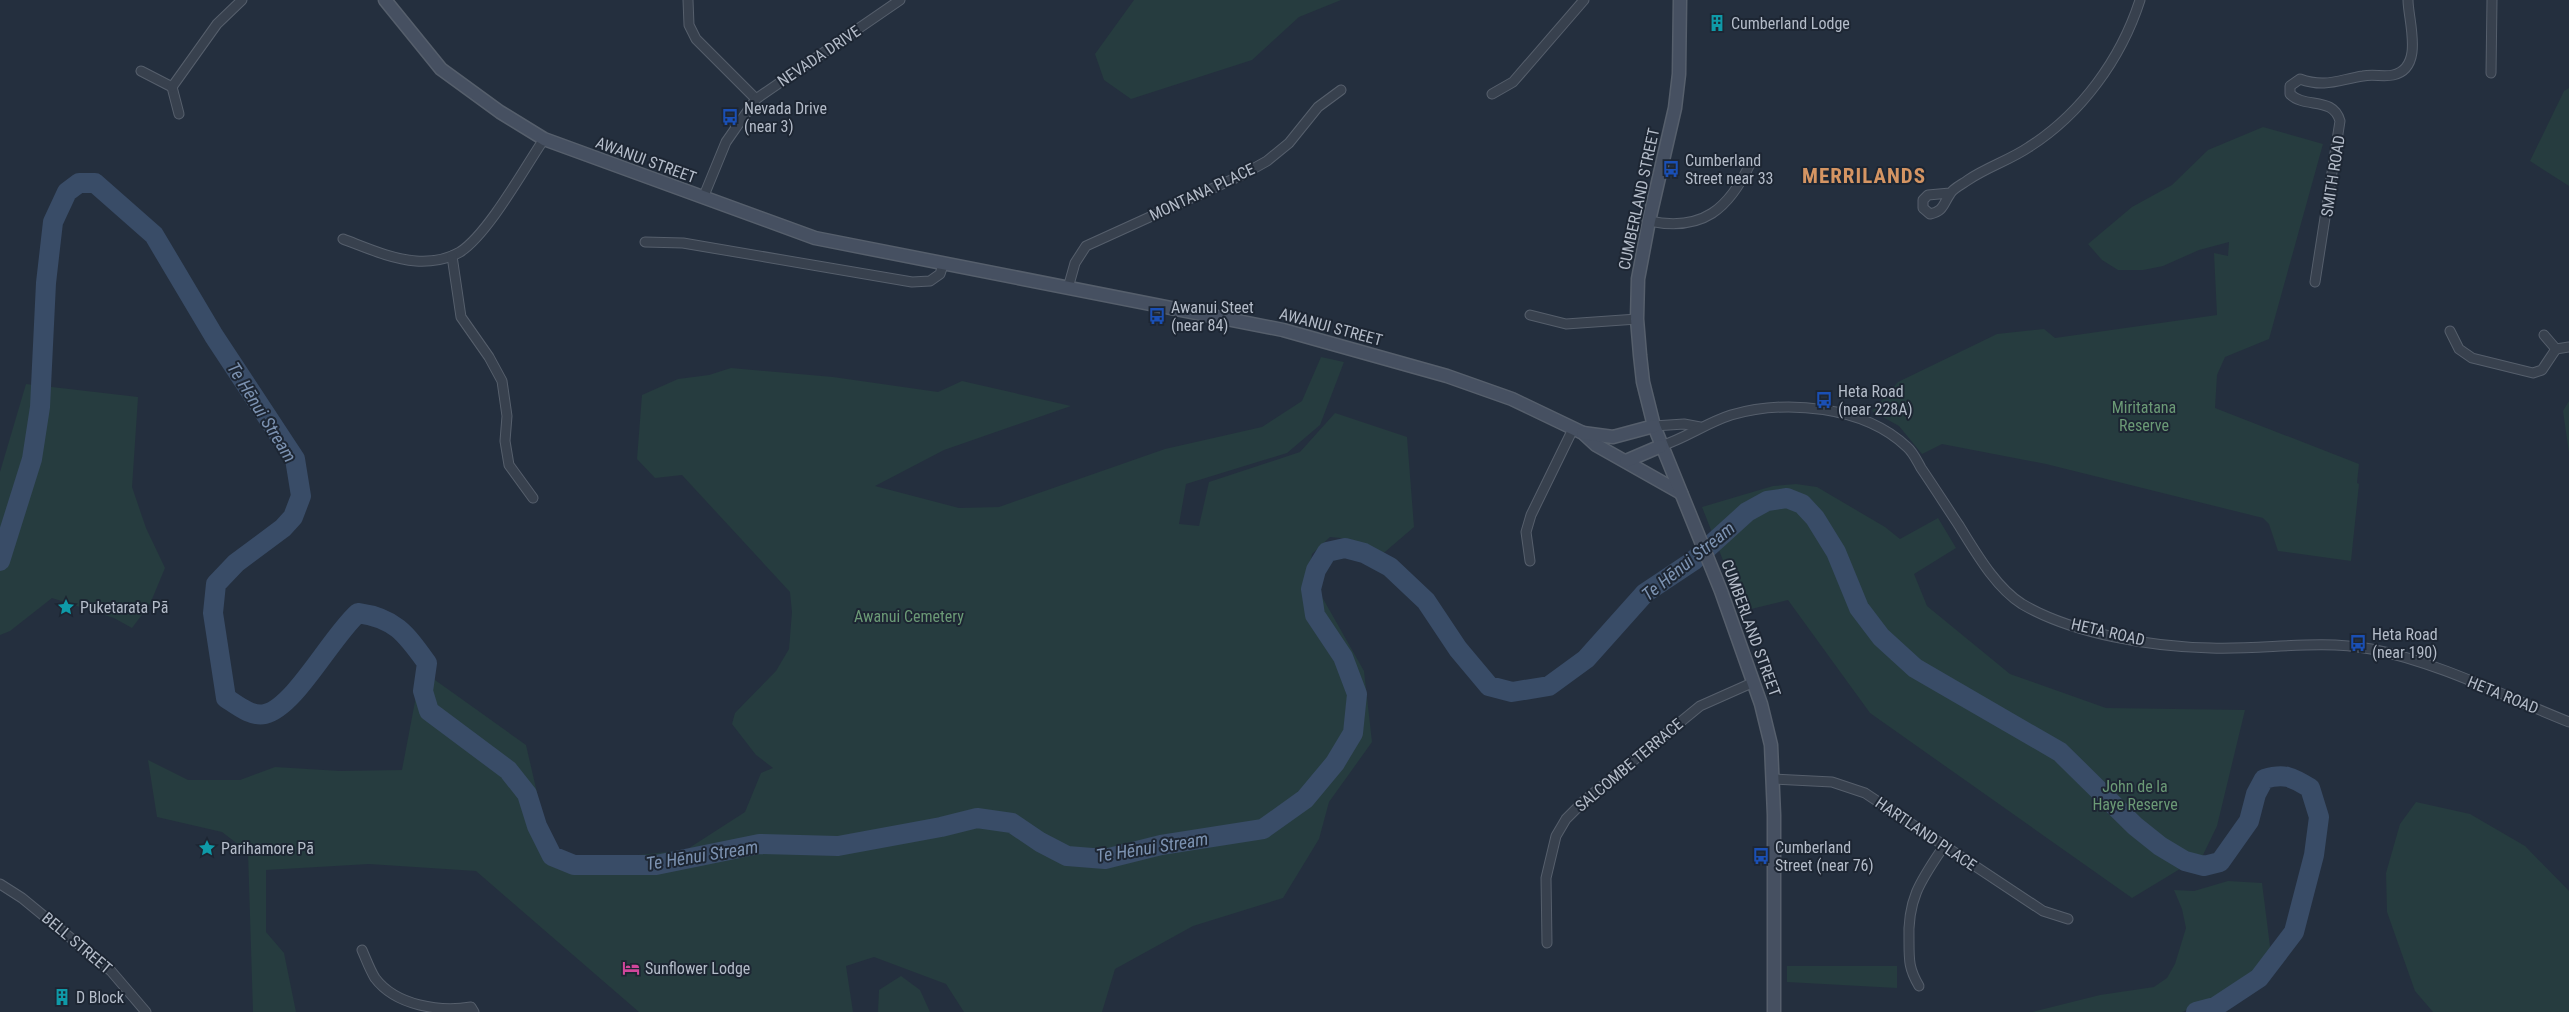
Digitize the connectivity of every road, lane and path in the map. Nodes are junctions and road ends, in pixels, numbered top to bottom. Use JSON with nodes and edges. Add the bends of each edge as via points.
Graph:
{"nodes":[{"id":1,"x":242,"y":0,"type":"edge"},
{"id":2,"x":385,"y":0,"type":"edge"},
{"id":3,"x":688,"y":0,"type":"edge"},
{"id":4,"x":900,"y":0,"type":"edge"},
{"id":5,"x":1584,"y":0,"type":"edge"},
{"id":6,"x":1680,"y":0,"type":"edge"},
{"id":7,"x":2140,"y":0,"type":"edge"},
{"id":8,"x":2408,"y":0,"type":"edge"},
{"id":9,"x":2492,"y":0,"type":"edge"},
{"id":10,"x":141,"y":71,"type":"dead end"},
{"id":11,"x":2491,"y":73,"type":"dead end"},
{"id":12,"x":172,"y":87,"type":"junction"},
{"id":13,"x":1340,"y":90,"type":"dead end"},
{"id":14,"x":1492,"y":94,"type":"dead end"},
{"id":15,"x":756,"y":99,"type":"junction"},
{"id":16,"x":179,"y":114,"type":"dead end"},
{"id":17,"x":544,"y":139,"type":"junction"},
{"id":18,"x":1751,"y":162,"type":"dead end"},
{"id":19,"x":1950,"y":193,"type":"dead end"},
{"id":20,"x":703,"y":198,"type":"junction"},
{"id":21,"x":1648,"y":221,"type":"junction"},
{"id":22,"x":343,"y":239,"type":"dead end"},
{"id":23,"x":645,"y":242,"type":"dead end"},
{"id":24,"x":452,"y":256,"type":"junction"},
{"id":25,"x":943,"y":265,"type":"junction"},
{"id":26,"x":2315,"y":282,"type":"dead end"},
{"id":27,"x":1068,"y":288,"type":"junction"},
{"id":28,"x":1530,"y":316,"type":"dead end"},
{"id":29,"x":1637,"y":319,"type":"junction"},
{"id":30,"x":2450,"y":331,"type":"dead end"},
{"id":31,"x":2544,"y":335,"type":"dead end"},
{"id":32,"x":2569,"y":347,"type":"edge"},
{"id":33,"x":2556,"y":349,"type":"junction"},
{"id":34,"x":1654,"y":426,"type":"junction"},
{"id":35,"x":1700,"y":427,"type":"junction"},
{"id":36,"x":1578,"y":431,"type":"junction"},
{"id":37,"x":1662,"y":446,"type":"junction"},
{"id":38,"x":1626,"y":461,"type":"junction"},
{"id":39,"x":1681,"y":493,"type":"junction"},
{"id":40,"x":533,"y":498,"type":"dead end"},
{"id":41,"x":1530,"y":561,"type":"dead end"},
{"id":42,"x":1754,"y":682,"type":"junction"},
{"id":43,"x":2569,"y":722,"type":"edge"},
{"id":44,"x":1774,"y":779,"type":"junction"},
{"id":45,"x":1944,"y":846,"type":"junction"},
{"id":46,"x":0,"y":884,"type":"edge"},
{"id":47,"x":2068,"y":919,"type":"dead end"},
{"id":48,"x":1547,"y":943,"type":"dead end"},
{"id":49,"x":362,"y":950,"type":"dead end"},
{"id":50,"x":1919,"y":986,"type":"dead end"},
{"id":51,"x":146,"y":1012,"type":"edge"},
{"id":52,"x":474,"y":1012,"type":"edge"},
{"id":53,"x":1774,"y":1012,"type":"edge"}],
"edges":[{"from":1,"to":12,"type":"street","via":[[217,24]]},
{"from":2,"to":17,"type":"street","name":"AWANUI STREET","via":[[441,69]]},
{"from":3,"to":15,"type":"street","via":[[689,25],[696,39]]},
{"from":4,"to":15,"type":"street","name":"NEVADA DRIVE"},
{"from":5,"to":14,"type":"street","via":[[1513,82]]},
{"from":6,"to":21,"type":"street","name":"CUMBERLAND STREET","via":[[1675,108]]},
{"from":7,"to":19,"type":"street","via":[[2116,54],[2086,96],[2067,116],[2031,146]]},
{"from":8,"to":26,"type":"street","name":"SMITH ROAD","via":[[2414,35],[2408,65],[2401,72],[2321,84],[2300,79],[2290,86],[2290,94],[2295,99],[2326,105],[2335,110],[2340,121]]},
{"from":9,"to":11,"type":"street"},
{"from":10,"to":12,"type":"street"},
{"from":12,"to":16,"type":"street"},
{"from":13,"to":27,"type":"street","name":"MONTANA PLACE","via":[[1318,107],[1289,143],[1267,161],[1086,246],[1075,262]]},
{"from":15,"to":20,"type":"street","name":"NEVADA DRIVE","via":[[726,142]]},
{"from":17,"to":20,"type":"street","name":"AWANUI STREET"},
{"from":17,"to":24,"type":"street","via":[[486,226],[473,242]]},
{"from":18,"to":21,"type":"street","via":[[1732,196],[1708,216],[1686,224]]},
{"from":20,"to":25,"type":"street","name":"AWANUI STREET","via":[[815,238]]},
{"from":21,"to":29,"type":"street","name":"CUMBERLAND STREET","via":[[1638,279]]},
{"from":22,"to":24,"type":"street","via":[[408,260],[427,261]]},
{"from":23,"to":25,"type":"street","via":[[683,243],[912,282],[930,281],[940,274]]},
{"from":24,"to":40,"type":"street","via":[[461,317],[502,381],[509,465]]},
{"from":25,"to":27,"type":"street","name":"AWANUI STREET"},
{"from":27,"to":36,"type":"street","name":"AWANUI STREET","via":[[1310,336],[1481,387]]},
{"from":28,"to":29,"type":"street","via":[[1566,324]]},
{"from":29,"to":34,"type":"street","name":"CUMBERLAND STREET","via":[[1643,382]]},
{"from":30,"to":33,"type":"street","via":[[2458,349],[2472,358],[2533,373],[2542,370]]},
{"from":31,"to":33,"type":"street"},
{"from":32,"to":33,"type":"street"},
{"from":34,"to":35,"type":"street","name":"HETA ROAD","via":[[1684,424]]},
{"from":34,"to":36,"type":"street","name":"AWANUI STREET","via":[[1613,437]]},
{"from":34,"to":37,"type":"street","name":"CUMBERLAND STREET"},
{"from":35,"to":37,"type":"street","name":"HETA ROAD","via":[[1689,436]]},
{"from":35,"to":43,"type":"street","name":"HETA ROAD","via":[[1756,409],[1784,407],[1833,411],[1874,424],[1908,447],[1990,573],[2021,603],[2074,626],[2124,639],[2210,648],[2331,644],[2372,649],[2473,682]]},
{"from":36,"to":38,"type":"street","name":"AWANUI STREET","via":[[1596,446]]},
{"from":36,"to":41,"type":"street","via":[[1530,515],[1526,532]]},
{"from":37,"to":38,"type":"street"},
{"from":37,"to":39,"type":"street","name":"CUMBERLAND STREET"},
{"from":38,"to":39,"type":"street","name":"AWANUI STREET"},
{"from":39,"to":42,"type":"street","name":"CUMBERLAND STREET"},
{"from":42,"to":44,"type":"street","name":"CUMBERLAND STREET","via":[[1771,745]]},
{"from":42,"to":48,"type":"street","name":"SALCOMBE TERRACE","via":[[1700,706],[1566,818],[1556,836],[1546,878]]},
{"from":44,"to":45,"type":"street","name":"HARTLAND PLACE","via":[[1819,780],[1865,793]]},
{"from":44,"to":53,"type":"street","name":"CUMBERLAND STREET"},
{"from":45,"to":47,"type":"street","name":"HARTLAND PLACE","via":[[2043,911]]},
{"from":45,"to":50,"type":"street","via":[[1914,895],[1908,916],[1910,969]]},
{"from":46,"to":51,"type":"street","name":"BELL STREET","via":[[22,898],[111,971]]},
{"from":49,"to":52,"type":"street","via":[[374,977],[385,990],[434,1010],[454,1012],[471,1007]]}]}
